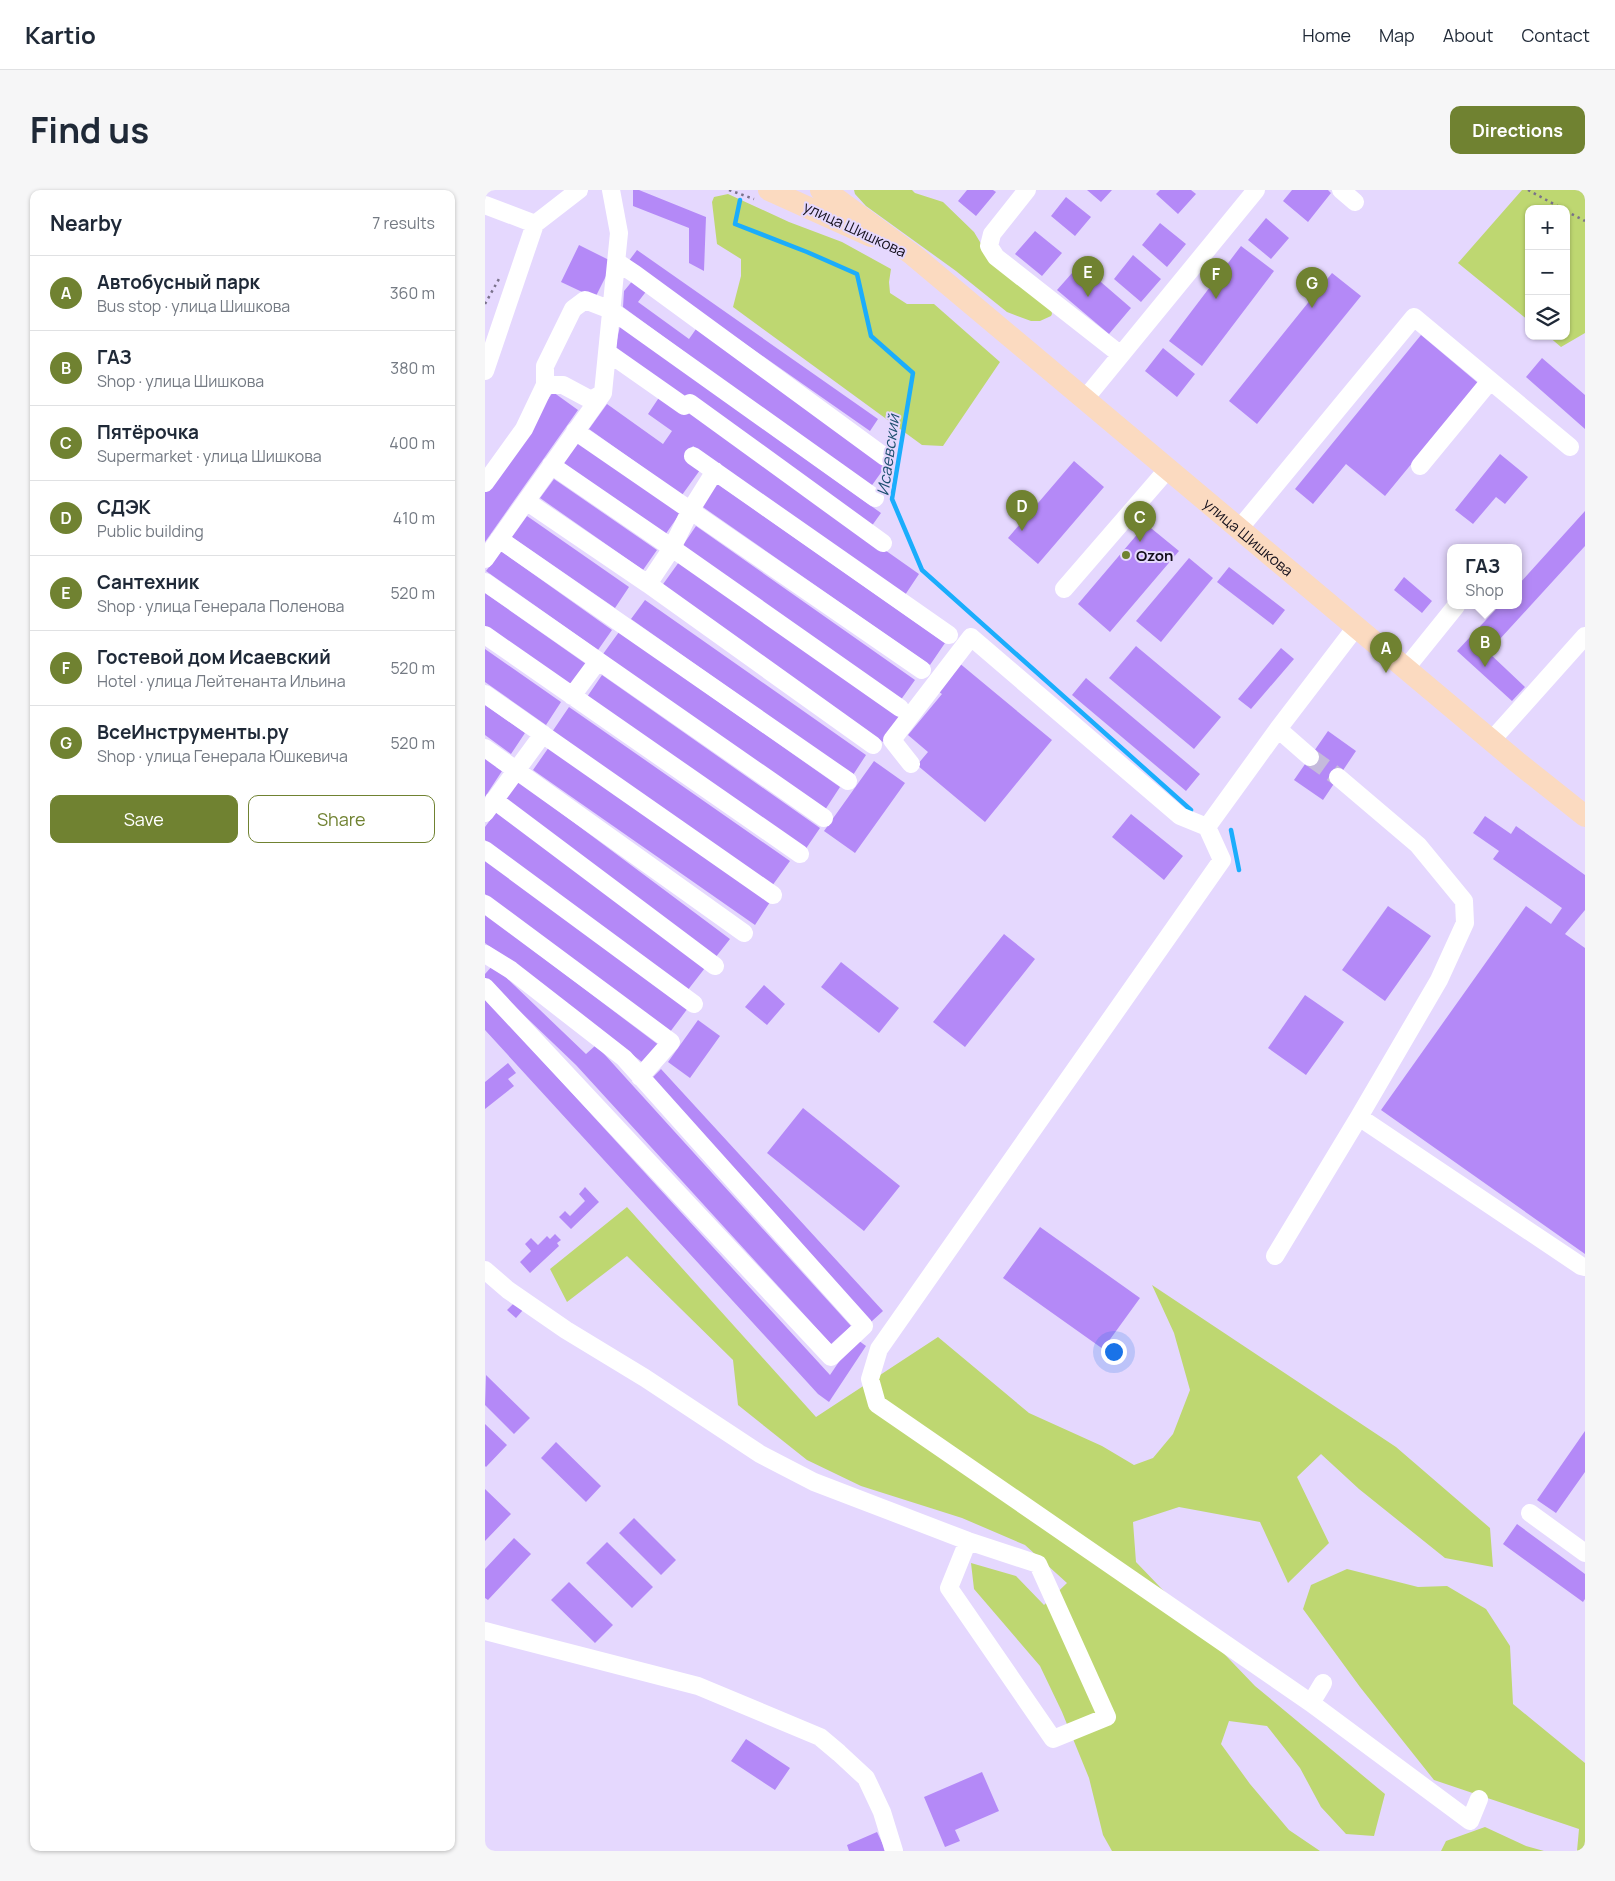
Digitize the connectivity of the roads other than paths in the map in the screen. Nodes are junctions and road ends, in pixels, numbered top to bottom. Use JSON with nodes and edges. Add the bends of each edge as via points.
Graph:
{"nodes":[{"id":1,"x":579,"y":190,"type":"edge"},
{"id":2,"x":611,"y":190,"type":"edge"},
{"id":3,"x":769,"y":190,"type":"edge"},
{"id":4,"x":1027,"y":190,"type":"edge"},
{"id":5,"x":1256,"y":190,"type":"edge"},
{"id":6,"x":1341,"y":190,"type":"edge"},
{"id":7,"x":831,"y":192,"type":"edge"},
{"id":8,"x":1355,"y":202,"type":"dead end"},
{"id":9,"x":485,"y":204,"type":"edge"},
{"id":10,"x":535,"y":224,"type":"junction"},
{"id":11,"x":913,"y":256,"type":"junction"},
{"id":12,"x":617,"y":262,"type":"junction"},
{"id":13,"x":611,"y":310,"type":"junction"},
{"id":14,"x":607,"y":352,"type":"junction"},
{"id":15,"x":1121,"y":355,"type":"junction"},
{"id":16,"x":485,"y":371,"type":"edge"},
{"id":17,"x":1490,"y":381,"type":"junction"},
{"id":18,"x":545,"y":385,"type":"junction"},
{"id":19,"x":603,"y":393,"type":"junction"},
{"id":20,"x":1085,"y":400,"type":"junction"},
{"id":21,"x":575,"y":431,"type":"junction"},
{"id":22,"x":1570,"y":447,"type":"dead end"},
{"id":23,"x":693,"y":456,"type":"dead end"},
{"id":24,"x":885,"y":457,"type":"dead end"},
{"id":25,"x":551,"y":465,"type":"junction"},
{"id":26,"x":1420,"y":466,"type":"dead end"},
{"id":27,"x":1167,"y":470,"type":"junction"},
{"id":28,"x":715,"y":471,"type":"junction"},
{"id":29,"x":485,"y":483,"type":"edge"},
{"id":30,"x":875,"y":498,"type":"dead end"},
{"id":31,"x":526,"y":501,"type":"junction"},
{"id":32,"x":690,"y":510,"type":"junction"},
{"id":33,"x":1239,"y":529,"type":"junction"},
{"id":34,"x":499,"y":539,"type":"junction"},
{"id":35,"x":883,"y":543,"type":"dead end"},
{"id":36,"x":671,"y":548,"type":"junction"},
{"id":37,"x":485,"y":559,"type":"edge"},
{"id":38,"x":485,"y":582,"type":"edge"},
{"id":39,"x":648,"y":584,"type":"junction"},
{"id":40,"x":1064,"y":589,"type":"dead end"},
{"id":41,"x":1454,"y":609,"type":"edge"},
{"id":42,"x":1356,"y":626,"type":"junction"},
{"id":43,"x":949,"y":635,"type":"dead end"},
{"id":44,"x":485,"y":636,"type":"edge"},
{"id":45,"x":1585,"y":636,"type":"edge"},
{"id":46,"x":598,"y":660,"type":"junction"},
{"id":47,"x":1406,"y":668,"type":"junction"},
{"id":48,"x":922,"y":670,"type":"dead end"},
{"id":49,"x":485,"y":694,"type":"edge"},
{"id":50,"x":572,"y":696,"type":"junction"},
{"id":51,"x":900,"y":708,"type":"dead end"},
{"id":52,"x":1278,"y":730,"type":"junction"},
{"id":53,"x":543,"y":734,"type":"junction"},
{"id":54,"x":1491,"y":740,"type":"junction"},
{"id":55,"x":873,"y":745,"type":"dead end"},
{"id":56,"x":485,"y":748,"type":"edge"},
{"id":57,"x":1310,"y":757,"type":"tunnel mouth"},
{"id":58,"x":911,"y":764,"type":"dead end"},
{"id":59,"x":516,"y":769,"type":"junction"},
{"id":60,"x":1339,"y":777,"type":"tunnel mouth"},
{"id":61,"x":848,"y":781,"type":"dead end"},
{"id":62,"x":490,"y":806,"type":"edge"},
{"id":63,"x":1585,"y":816,"type":"edge"},
{"id":64,"x":824,"y":818,"type":"dead end"},
{"id":65,"x":1207,"y":827,"type":"junction"},
{"id":66,"x":485,"y":850,"type":"edge"},
{"id":67,"x":800,"y":854,"type":"dead end"},
{"id":68,"x":773,"y":895,"type":"dead end"},
{"id":69,"x":485,"y":904,"type":"edge"},
{"id":70,"x":744,"y":933,"type":"dead end"},
{"id":71,"x":485,"y":954,"type":"edge"},
{"id":72,"x":715,"y":966,"type":"dead end"},
{"id":73,"x":485,"y":987,"type":"edge"},
{"id":74,"x":694,"y":1004,"type":"dead end"},
{"id":75,"x":640,"y":1077,"type":"junction"},
{"id":76,"x":1359,"y":1117,"type":"junction"},
{"id":77,"x":1275,"y":1256,"type":"dead end"},
{"id":78,"x":1585,"y":1267,"type":"edge"},
{"id":79,"x":485,"y":1270,"type":"edge"},
{"id":80,"x":1530,"y":1513,"type":"dead end"},
{"id":81,"x":968,"y":1541,"type":"junction"},
{"id":82,"x":1585,"y":1553,"type":"edge"},
{"id":83,"x":485,"y":1631,"type":"edge"},
{"id":84,"x":1323,"y":1683,"type":"dead end"},
{"id":85,"x":1311,"y":1703,"type":"junction"},
{"id":86,"x":1479,"y":1799,"type":"dead end"},
{"id":87,"x":894,"y":1851,"type":"edge"}],
"edges":[{"from":1,"to":10,"type":"street"},
{"from":2,"to":12,"type":"street","via":[[619,233]]},
{"from":3,"to":11,"type":"main road","name":"улица Шишкова"},
{"from":4,"to":15,"type":"street","via":[[992,234],[989,246],[996,257]]},
{"from":5,"to":15,"type":"street"},
{"from":6,"to":8,"type":"street"},
{"from":7,"to":11,"type":"main road","name":"улица Шишкова"},
{"from":9,"to":10,"type":"street"},
{"from":10,"to":16,"type":"street"},
{"from":11,"to":20,"type":"main road","name":"улица Шишкова"},
{"from":12,"to":13,"type":"street"},
{"from":12,"to":24,"type":"street"},
{"from":13,"to":14,"type":"street"},
{"from":13,"to":18,"type":"street","via":[[585,300],[573,309],[545,366]]},
{"from":13,"to":30,"type":"street"},
{"from":14,"to":19,"type":"street"},
{"from":14,"to":35,"type":"street","via":[[684,406],[690,403]]},
{"from":15,"to":20,"type":"street"},
{"from":17,"to":22,"type":"street"},
{"from":17,"to":26,"type":"street"},
{"from":17,"to":33,"type":"street","via":[[1414,317]]},
{"from":18,"to":19,"type":"street","via":[[563,385],[591,400]]},
{"from":18,"to":29,"type":"street","via":[[524,429]]},
{"from":19,"to":21,"type":"street"},
{"from":20,"to":27,"type":"main road","name":"улица Шишкова"},
{"from":21,"to":25,"type":"street"},
{"from":21,"to":32,"type":"street"},
{"from":23,"to":28,"type":"street"},
{"from":25,"to":31,"type":"street"},
{"from":25,"to":36,"type":"street"},
{"from":27,"to":33,"type":"main road","name":"улица Шишкова"},
{"from":27,"to":40,"type":"street"},
{"from":28,"to":32,"type":"street"},
{"from":28,"to":43,"type":"street"},
{"from":31,"to":34,"type":"street"},
{"from":31,"to":39,"type":"street"},
{"from":32,"to":36,"type":"street"},
{"from":32,"to":48,"type":"street"},
{"from":33,"to":42,"type":"main road","name":"улица Шишкова"},
{"from":34,"to":37,"type":"street"},
{"from":34,"to":61,"type":"street"},
{"from":36,"to":39,"type":"street"},
{"from":36,"to":51,"type":"street"},
{"from":38,"to":46,"type":"street"},
{"from":39,"to":55,"type":"street"},
{"from":41,"to":47,"type":"street"},
{"from":42,"to":47,"type":"main road","name":"улица Шишкова"},
{"from":42,"to":52,"type":"street"},
{"from":44,"to":50,"type":"street"},
{"from":45,"to":54,"type":"street"},
{"from":46,"to":50,"type":"street"},
{"from":46,"to":64,"type":"street"},
{"from":47,"to":54,"type":"main road","name":"улица Шишкова"},
{"from":49,"to":53,"type":"street"},
{"from":50,"to":67,"type":"street"},
{"from":52,"to":57,"type":"street"},
{"from":52,"to":65,"type":"street"},
{"from":53,"to":59,"type":"street"},
{"from":53,"to":68,"type":"street"},
{"from":54,"to":63,"type":"main road","name":"улица Шишкова"},
{"from":56,"to":59,"type":"street"},
{"from":58,"to":65,"type":"street","via":[[892,740],[971,637],[1180,816]]},
{"from":59,"to":62,"type":"street"},
{"from":59,"to":70,"type":"street"},
{"from":60,"to":76,"type":"street","via":[[1418,845],[1464,901],[1465,923],[1439,980]]},
{"from":62,"to":72,"type":"street"},
{"from":65,"to":85,"type":"street","via":[[1222,860],[879,1349],[870,1379],[877,1404]]},
{"from":66,"to":74,"type":"street"},
{"from":69,"to":75,"type":"street","via":[[671,1042]]},
{"from":71,"to":75,"type":"street","via":[[511,970],[624,1058]]},
{"from":73,"to":75,"type":"street","via":[[831,1357],[864,1326]]},
{"from":76,"to":77,"type":"street"},
{"from":76,"to":78,"type":"street"},
{"from":79,"to":81,"type":"street","via":[[566,1330],[760,1454],[814,1482]]},
{"from":80,"to":82,"type":"street"},
{"from":81,"to":81,"type":"street","via":[[1038,1564],[1107,1718],[1053,1738],[949,1588]]},
{"from":83,"to":87,"type":"street","via":[[698,1686],[820,1737],[866,1778],[882,1812]]},
{"from":84,"to":85,"type":"street"},
{"from":85,"to":86,"type":"street","via":[[1470,1822]]}]}
